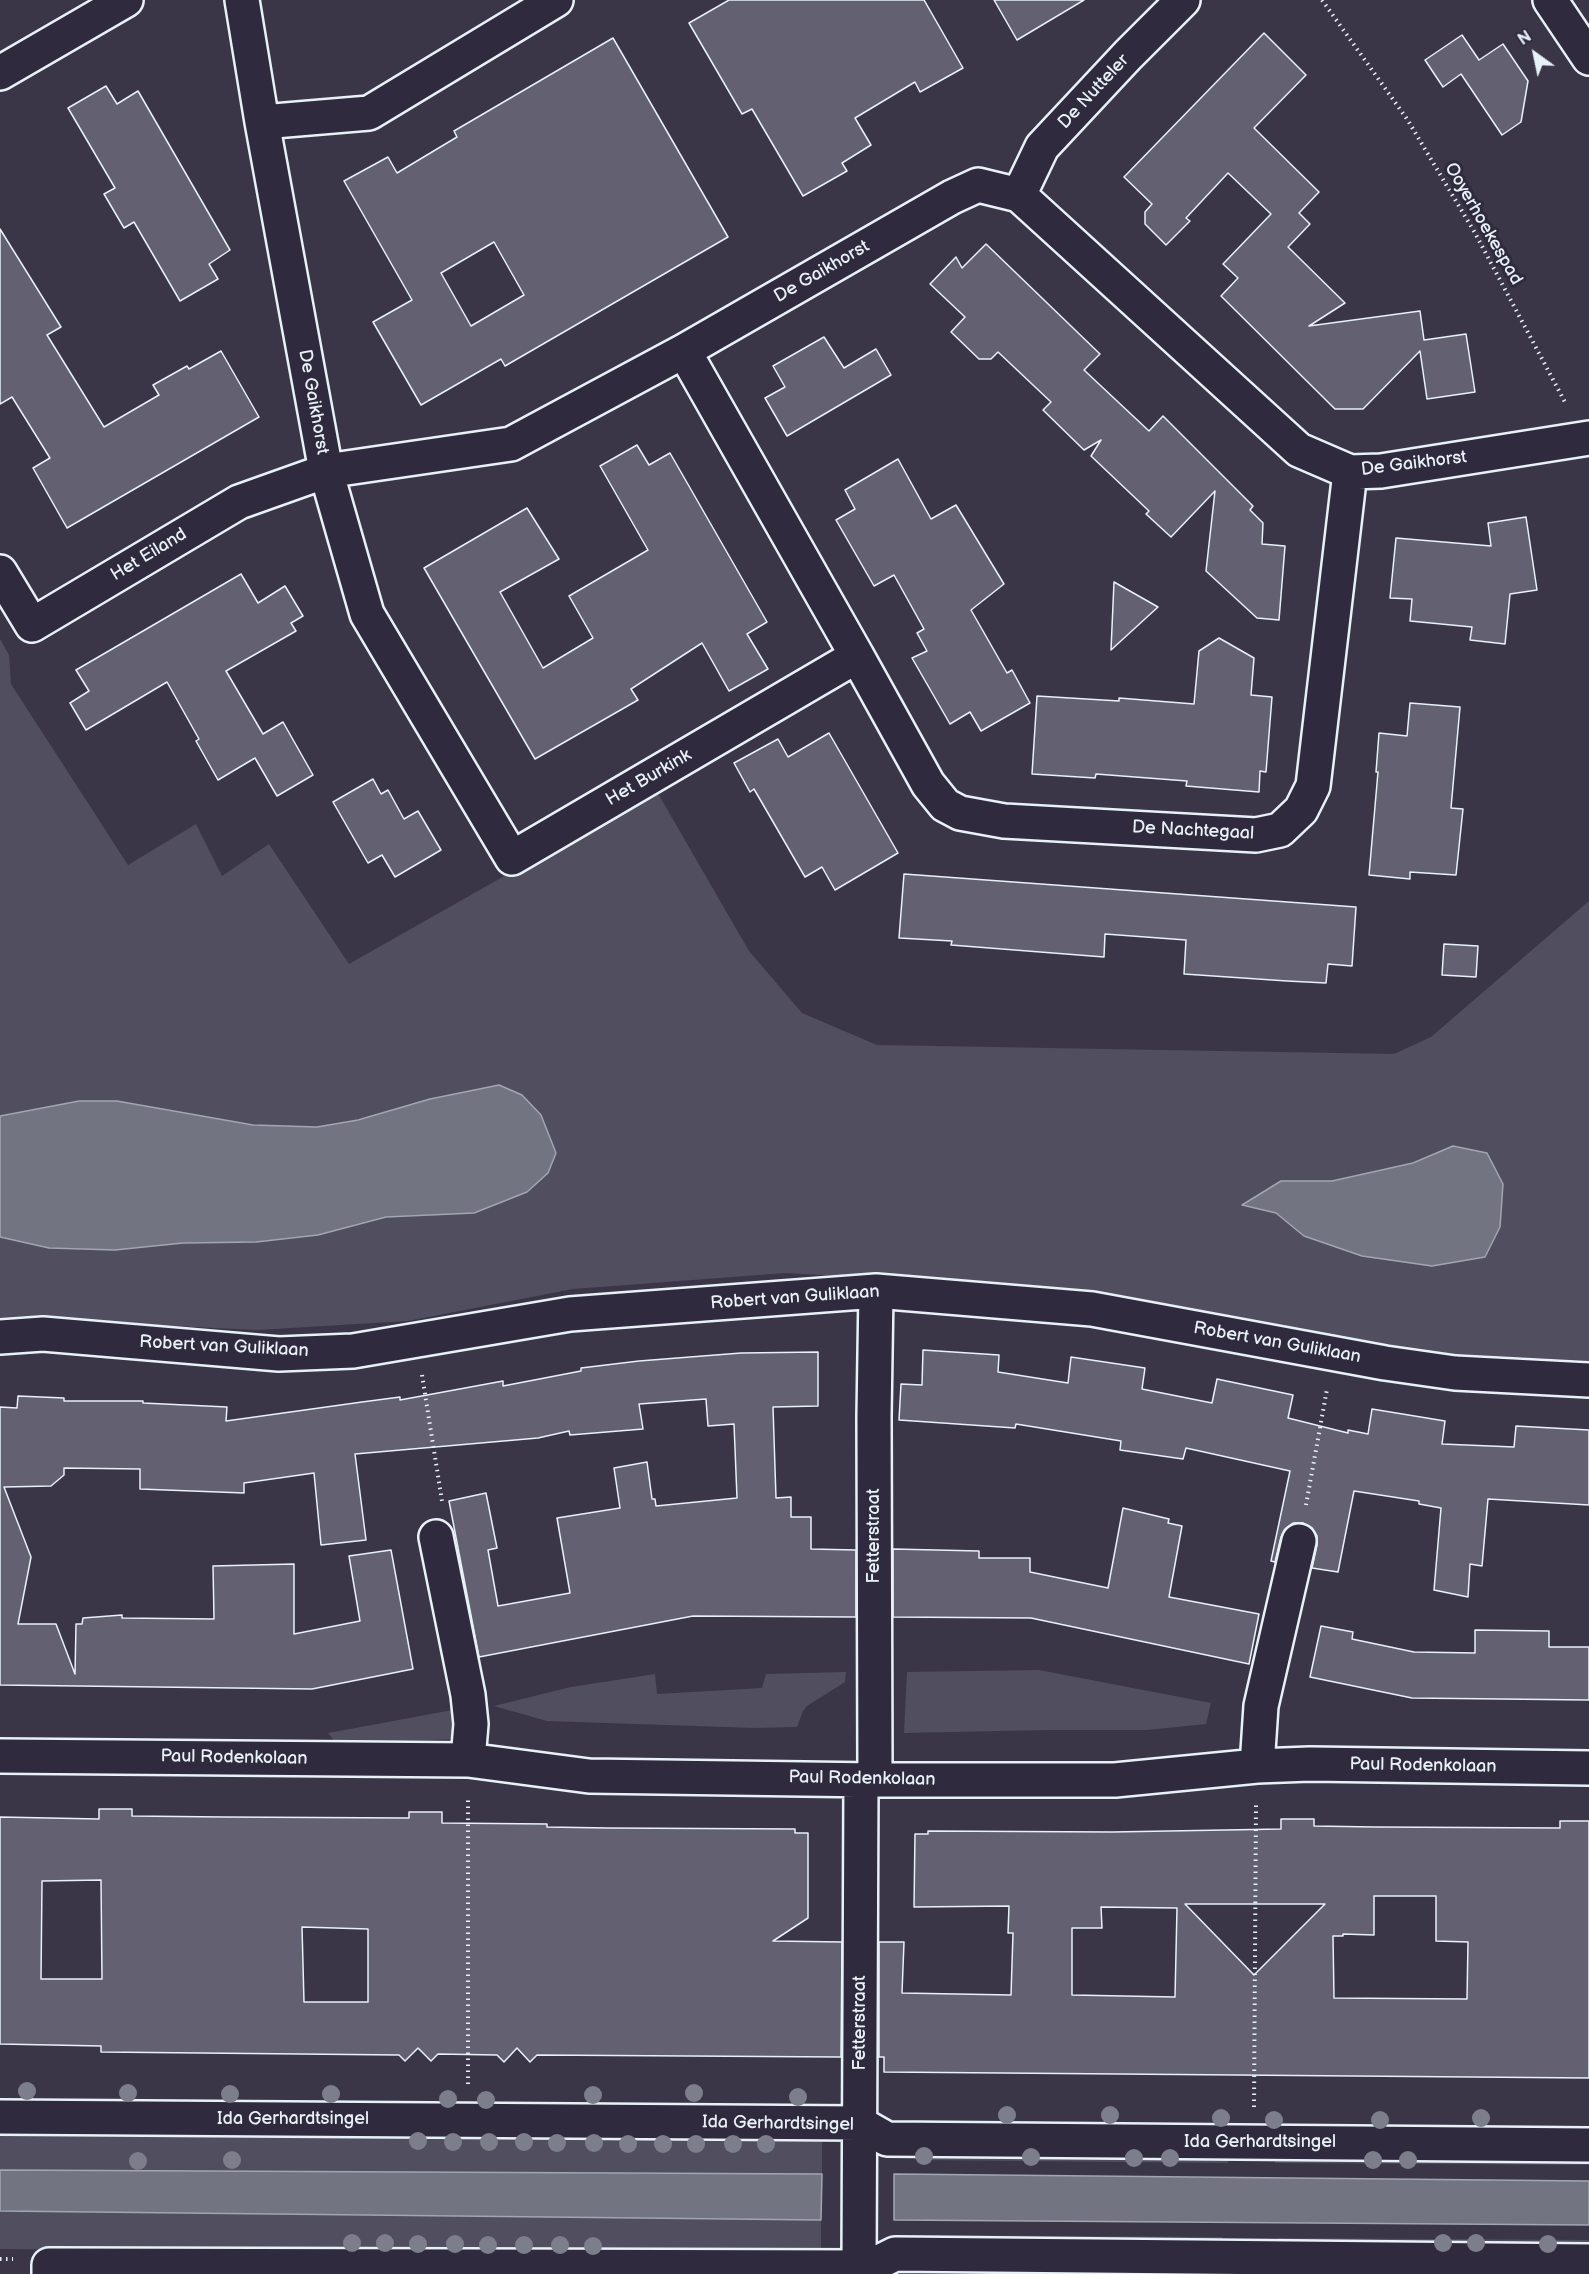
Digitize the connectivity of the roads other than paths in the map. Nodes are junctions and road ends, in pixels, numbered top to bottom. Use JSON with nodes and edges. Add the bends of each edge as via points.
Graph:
{"nodes":[{"id":1,"x":126,"y":0,"type":"edge"},
{"id":2,"x":242,"y":0,"type":"edge"},
{"id":3,"x":556,"y":0,"type":"edge"},
{"id":4,"x":1184,"y":0,"type":"edge"},
{"id":5,"x":1550,"y":0,"type":"edge"},
{"id":6,"x":1589,"y":58,"type":"edge"},
{"id":7,"x":0,"y":73,"type":"edge"},
{"id":8,"x":262,"y":122,"type":"junction"},
{"id":9,"x":1019,"y":195,"type":"junction"},
{"id":10,"x":684,"y":351,"type":"junction"},
{"id":11,"x":1585,"y":439,"type":"edge"},
{"id":12,"x":326,"y":471,"type":"junction"},
{"id":13,"x":1350,"y":472,"type":"junction"},
{"id":14,"x":0,"y":572,"type":"edge"},
{"id":15,"x":857,"y":656,"type":"junction"},
{"id":16,"x":876,"y":1291,"type":"junction"},
{"id":17,"x":0,"y":1337,"type":"edge"},
{"id":18,"x":1589,"y":1380,"type":"edge"},
{"id":19,"x":436,"y":1537,"type":"road end"},
{"id":20,"x":1299,"y":1541,"type":"road end"},
{"id":21,"x":0,"y":1756,"type":"edge"},
{"id":22,"x":468,"y":1760,"type":"junction"},
{"id":23,"x":1257,"y":1766,"type":"junction"},
{"id":24,"x":1589,"y":1768,"type":"edge"},
{"id":25,"x":868,"y":1780,"type":"junction"},
{"id":26,"x":0,"y":2117,"type":"edge"},
{"id":27,"x":859,"y":2123,"type":"junction"},
{"id":28,"x":1589,"y":2145,"type":"edge"},
{"id":29,"x":1589,"y":2261,"type":"edge"},
{"id":30,"x":1251,"y":2266,"type":"edge"},
{"id":31,"x":859,"y":2267,"type":"junction"},
{"id":32,"x":49,"y":2270,"type":"edge"},
{"id":33,"x":464,"y":2270,"type":"edge"}],
"edges":[{"from":1,"to":7,"type":"street"},
{"from":2,"to":8,"type":"street","name":"De Gaikhorst"},
{"from":3,"to":8,"type":"street","via":[[369,113]]},
{"from":4,"to":9,"type":"street","name":"De Nutteler","via":[[1042,147]]},
{"from":5,"to":6,"type":"street"},
{"from":8,"to":12,"type":"street","name":"De Gaikhorst"},
{"from":9,"to":10,"type":"street","name":"De Gaikhorst","via":[[978,185],[952,197]]},
{"from":9,"to":13,"type":"street","name":"De Gaikhorst","via":[[1299,450]]},
{"from":10,"to":12,"type":"street","name":"De Gaikhorst","via":[[512,444]]},
{"from":10,"to":15,"type":"street"},
{"from":11,"to":13,"type":"street","name":"De Gaikhorst","via":[[1381,471]]},
{"from":12,"to":14,"type":"street","name":"Het Eiland","via":[[239,502],[32,625]]},
{"from":12,"to":15,"type":"street","name":"Het Burkink","via":[[367,614],[512,858]]},
{"from":13,"to":15,"type":"street","name":"De Nachtegaal","via":[[1314,786],[1301,810],[1280,830],[1256,836],[1004,820],[960,813],[945,805],[928,784]]},
{"from":16,"to":17,"type":"street","name":"Robert van Guliklaan","via":[[570,1314],[353,1351],[279,1354],[43,1334]]},
{"from":16,"to":18,"type":"street","name":"Robert van Guliklaan","via":[[1092,1309],[1455,1373]]},
{"from":16,"to":25,"type":"street","name":"Fetterstraat"},
{"from":19,"to":22,"type":"street","via":[[468,1695]]},
{"from":20,"to":23,"type":"street","via":[[1261,1706]]},
{"from":21,"to":22,"type":"street","name":"Paul Rodenkolaan"},
{"from":22,"to":25,"type":"street","name":"Paul Rodenkolaan","via":[[590,1776]]},
{"from":23,"to":24,"type":"street","name":"Paul Rodenkolaan"},
{"from":23,"to":25,"type":"street","name":"Paul Rodenkolaan","via":[[1115,1780]]},
{"from":25,"to":27,"type":"street","name":"Fetterstraat"},
{"from":26,"to":27,"type":"street","name":"Ida Gerhardtsingel"},
{"from":27,"to":28,"type":"street","name":"Ida Gerhardtsingel","via":[[886,2139]]},
{"from":27,"to":31,"type":"street","name":"Fetterstraat"},
{"from":29,"to":30,"type":"street"},
{"from":30,"to":31,"type":"street","via":[[895,2254],[868,2267]]},
{"from":31,"to":33,"type":"street"},
{"from":32,"to":33,"type":"street"}]}
